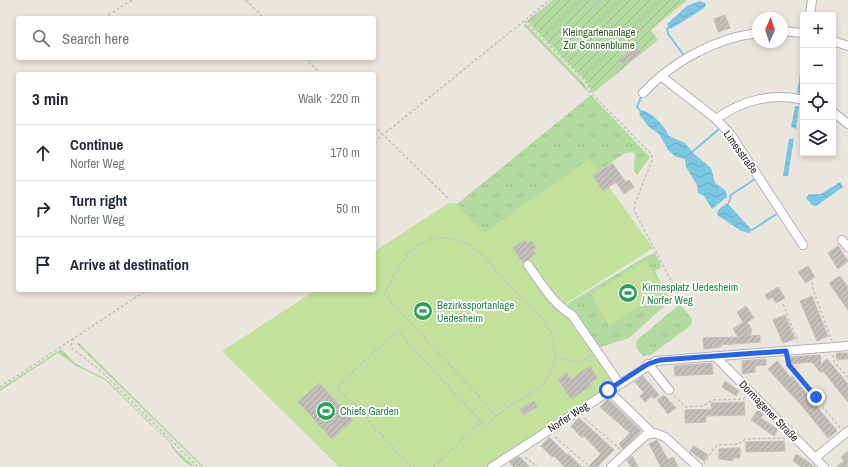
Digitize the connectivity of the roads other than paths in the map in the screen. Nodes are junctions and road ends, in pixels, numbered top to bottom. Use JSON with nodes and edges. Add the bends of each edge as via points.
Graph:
{"nodes":[{"id":1,"x":812,"y":0,"type":"edge"},
{"id":2,"x":810,"y":12,"type":"edge"},
{"id":3,"x":788,"y":32,"type":"edge"},
{"id":4,"x":800,"y":33,"type":"edge"},
{"id":5,"x":752,"y":34,"type":"edge"},
{"id":6,"x":836,"y":42,"type":"edge"},
{"id":7,"x":848,"y":46,"type":"edge"},
{"id":8,"x":661,"y":76,"type":"junction"},
{"id":9,"x":643,"y":94,"type":"dead end"},
{"id":10,"x":800,"y":100,"type":"edge"},
{"id":11,"x":836,"y":114,"type":"edge"},
{"id":12,"x":716,"y":119,"type":"junction"},
{"id":13,"x":848,"y":124,"type":"edge"},
{"id":14,"x":842,"y":240,"type":"dead end"},
{"id":15,"x":803,"y":245,"type":"dead end"},
{"id":16,"x":848,"y":247,"type":"edge"},
{"id":17,"x":528,"y":265,"type":"dead end"},
{"id":18,"x":848,"y":346,"type":"edge"},
{"id":19,"x":715,"y":356,"type":"junction"},
{"id":20,"x":648,"y":364,"type":"junction"},
{"id":21,"x":619,"y":383,"type":"junction"},
{"id":22,"x":608,"y":390,"type":"junction"},
{"id":23,"x":669,"y":390,"type":"road end"},
{"id":24,"x":652,"y":433,"type":"junction"},
{"id":25,"x":846,"y":433,"type":"edge"},
{"id":26,"x":814,"y":458,"type":"junction"},
{"id":27,"x":492,"y":467,"type":"edge"},
{"id":28,"x":611,"y":467,"type":"edge"},
{"id":29,"x":698,"y":467,"type":"edge"},
{"id":30,"x":824,"y":467,"type":"edge"}],
"edges":[{"from":1,"to":2,"type":"street"},
{"from":3,"to":4,"type":"street"},
{"from":5,"to":8,"type":"street","via":[[738,36],[709,47]]},
{"from":6,"to":7,"type":"street"},
{"from":8,"to":9,"type":"street"},
{"from":8,"to":12,"type":"street","name":"Limesstraße"},
{"from":10,"to":12,"type":"street","via":[[779,97],[760,99],[737,106]]},
{"from":11,"to":13,"type":"street"},
{"from":12,"to":15,"type":"street","name":"Limesstraße","via":[[739,145]]},
{"from":14,"to":16,"type":"street"},
{"from":17,"to":21,"type":"street","via":[[554,301],[572,315]]},
{"from":18,"to":19,"type":"street","name":"Norfer Weg"},
{"from":19,"to":20,"type":"street","name":"Norfer Weg","via":[[660,360]]},
{"from":19,"to":26,"type":"street","name":"Dormagener Straße"},
{"from":20,"to":21,"type":"street","name":"Norfer Weg"},
{"from":20,"to":23,"type":"street"},
{"from":21,"to":22,"type":"street","name":"Norfer Weg"},
{"from":22,"to":24,"type":"street"},
{"from":22,"to":27,"type":"street","name":"Norfer Weg"},
{"from":24,"to":28,"type":"street","via":[[625,452]]},
{"from":24,"to":29,"type":"street","via":[[663,435]]},
{"from":25,"to":26,"type":"street"},
{"from":26,"to":30,"type":"street","name":"Dormagener Straße"}]}
